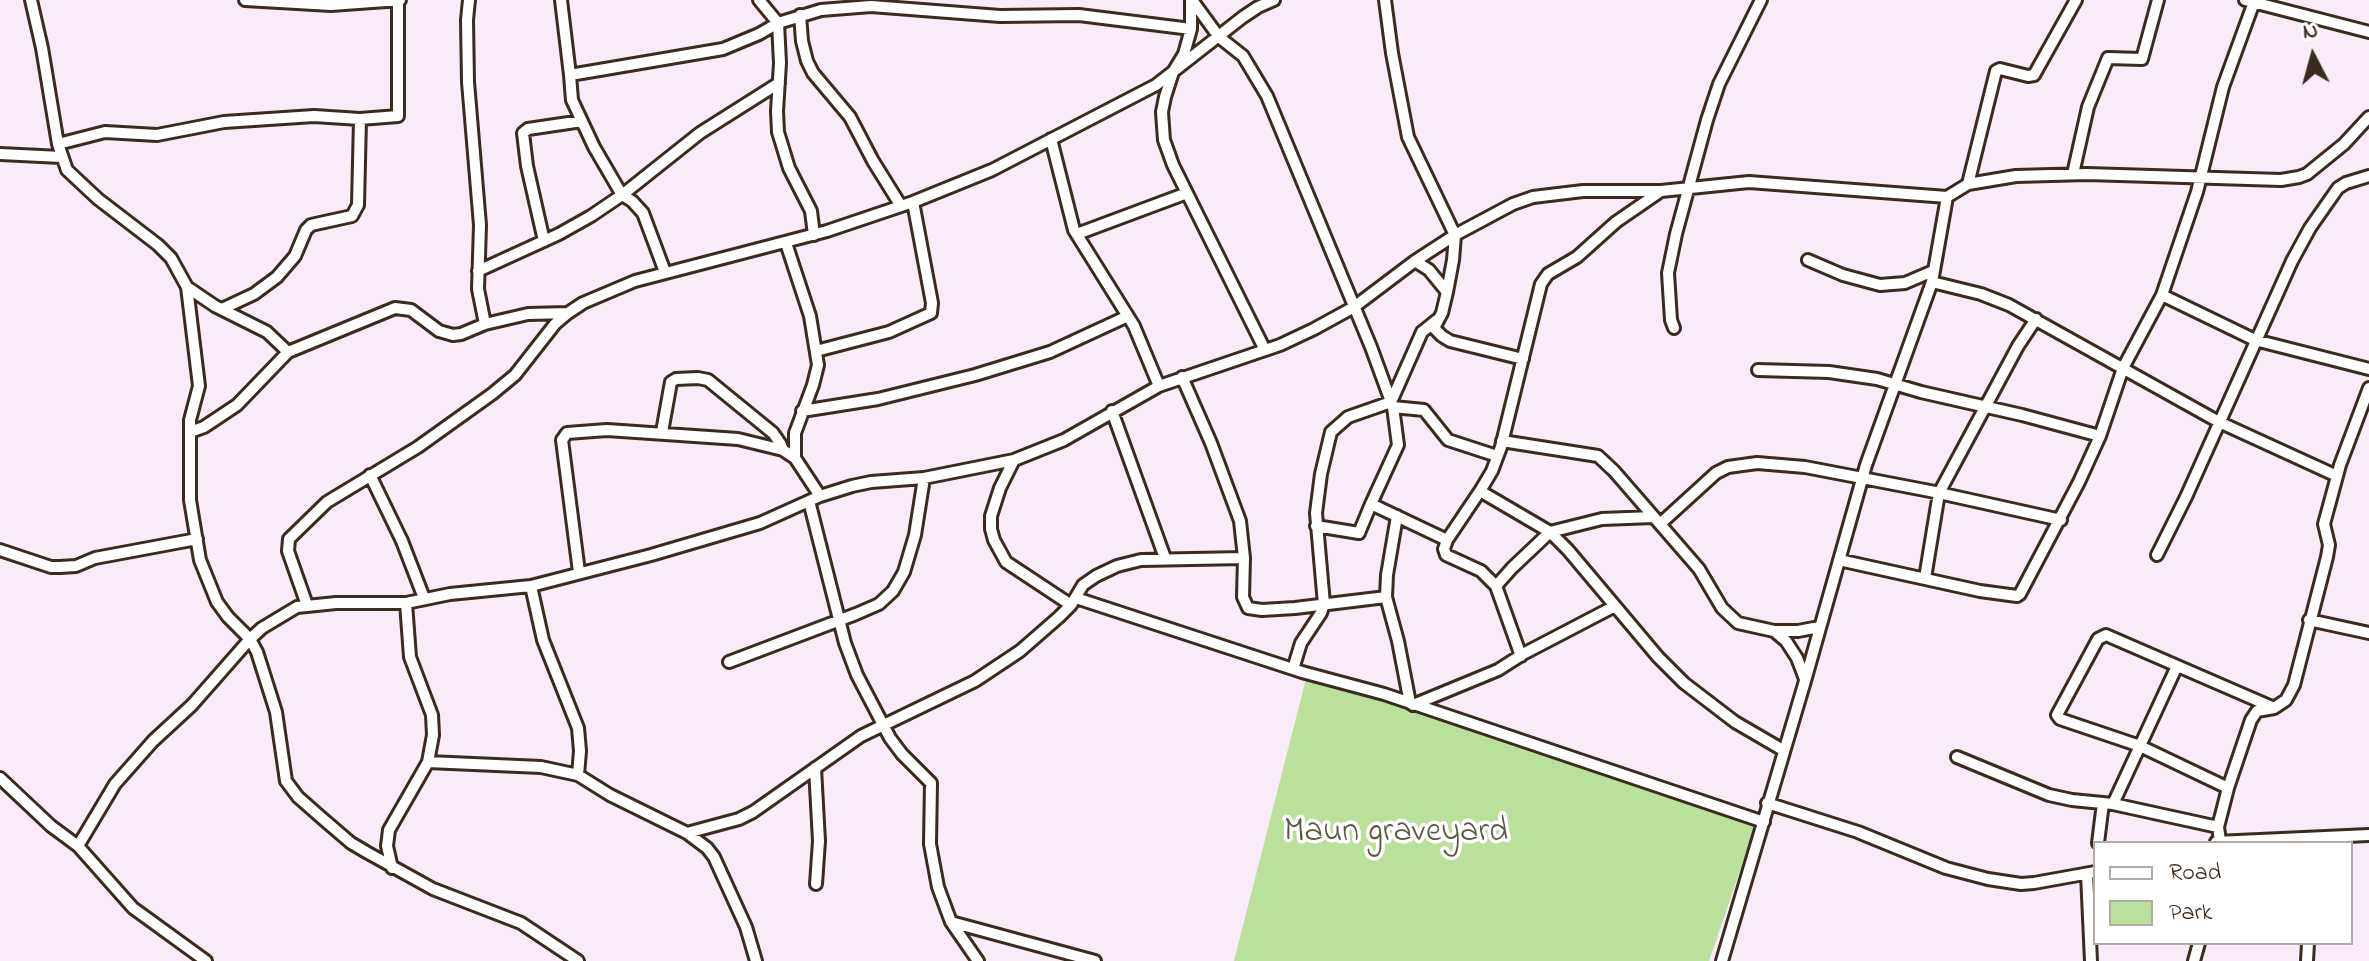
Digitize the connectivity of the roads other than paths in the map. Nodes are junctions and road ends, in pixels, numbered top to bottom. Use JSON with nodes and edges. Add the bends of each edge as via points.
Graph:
{"nodes":[{"id":1,"x":31,"y":0,"type":"edge"},
{"id":2,"x":245,"y":0,"type":"edge"},
{"id":3,"x":399,"y":0,"type":"edge"},
{"id":4,"x":469,"y":0,"type":"edge"},
{"id":5,"x":561,"y":0,"type":"edge"},
{"id":6,"x":759,"y":0,"type":"edge"},
{"id":7,"x":1192,"y":0,"type":"edge"},
{"id":8,"x":1274,"y":0,"type":"edge"},
{"id":9,"x":1385,"y":0,"type":"edge"},
{"id":10,"x":1761,"y":0,"type":"edge"},
{"id":11,"x":2076,"y":0,"type":"edge"},
{"id":12,"x":2158,"y":0,"type":"edge"},
{"id":13,"x":2250,"y":1,"type":"edge"},
{"id":14,"x":332,"y":2,"type":"edge"},
{"id":15,"x":876,"y":3,"type":"edge"},
{"id":16,"x":800,"y":15,"type":"junction"},
{"id":17,"x":778,"y":23,"type":"junction"},
{"id":18,"x":1191,"y":29,"type":"junction"},
{"id":19,"x":2369,"y":32,"type":"edge"},
{"id":20,"x":1219,"y":37,"type":"junction"},
{"id":21,"x":1173,"y":72,"type":"junction"},
{"id":22,"x":570,"y":75,"type":"junction"},
{"id":23,"x":779,"y":83,"type":"junction"},
{"id":24,"x":2369,"y":117,"type":"edge"},
{"id":25,"x":360,"y":119,"type":"junction"},
{"id":26,"x":582,"y":121,"type":"junction"},
{"id":27,"x":1051,"y":139,"type":"junction"},
{"id":28,"x":58,"y":144,"type":"junction"},
{"id":29,"x":0,"y":154,"type":"edge"},
{"id":30,"x":61,"y":157,"type":"junction"},
{"id":31,"x":2073,"y":174,"type":"junction"},
{"id":32,"x":2369,"y":176,"type":"edge"},
{"id":33,"x":2200,"y":178,"type":"junction"},
{"id":34,"x":1968,"y":184,"type":"junction"},
{"id":35,"x":1690,"y":189,"type":"junction"},
{"id":36,"x":1661,"y":191,"type":"junction"},
{"id":37,"x":1187,"y":193,"type":"junction"},
{"id":38,"x":622,"y":195,"type":"junction"},
{"id":39,"x":1947,"y":197,"type":"junction"},
{"id":40,"x":913,"y":202,"type":"junction"},
{"id":41,"x":901,"y":206,"type":"junction"},
{"id":42,"x":1077,"y":234,"type":"junction"},
{"id":43,"x":814,"y":235,"type":"junction"},
{"id":44,"x":1455,"y":235,"type":"junction"},
{"id":45,"x":544,"y":241,"type":"junction"},
{"id":46,"x":786,"y":243,"type":"junction"},
{"id":47,"x":1808,"y":260,"type":"dead end"},
{"id":48,"x":1415,"y":261,"type":"junction"},
{"id":49,"x":478,"y":271,"type":"junction"},
{"id":50,"x":665,"y":272,"type":"junction"},
{"id":51,"x":1932,"y":276,"type":"junction"},
{"id":52,"x":187,"y":287,"type":"junction"},
{"id":53,"x":1447,"y":292,"type":"junction"},
{"id":54,"x":2162,"y":295,"type":"junction"},
{"id":55,"x":1354,"y":307,"type":"junction"},
{"id":56,"x":222,"y":309,"type":"junction"},
{"id":57,"x":568,"y":313,"type":"junction"},
{"id":58,"x":1128,"y":316,"type":"junction"},
{"id":59,"x":2036,"y":319,"type":"junction"},
{"id":60,"x":1437,"y":320,"type":"junction"},
{"id":61,"x":485,"y":324,"type":"junction"},
{"id":62,"x":1674,"y":328,"type":"dead end"},
{"id":63,"x":2255,"y":340,"type":"junction"},
{"id":64,"x":1265,"y":350,"type":"junction"},
{"id":65,"x":816,"y":351,"type":"junction"},
{"id":66,"x":288,"y":352,"type":"junction"},
{"id":67,"x":1523,"y":359,"type":"junction"},
{"id":68,"x":2123,"y":368,"type":"junction"},
{"id":69,"x":2369,"y":369,"type":"edge"},
{"id":70,"x":1758,"y":370,"type":"dead end"},
{"id":71,"x":1182,"y":377,"type":"junction"},
{"id":72,"x":1894,"y":383,"type":"junction"},
{"id":73,"x":1159,"y":386,"type":"junction"},
{"id":74,"x":2369,"y":388,"type":"edge"},
{"id":75,"x":1392,"y":404,"type":"junction"},
{"id":76,"x":1985,"y":406,"type":"junction"},
{"id":77,"x":802,"y":411,"type":"junction"},
{"id":78,"x":1112,"y":411,"type":"junction"},
{"id":79,"x":2219,"y":422,"type":"junction"},
{"id":80,"x":190,"y":432,"type":"junction"},
{"id":81,"x":662,"y":432,"type":"junction"},
{"id":82,"x":2100,"y":436,"type":"junction"},
{"id":83,"x":1502,"y":441,"type":"junction"},
{"id":84,"x":783,"y":450,"type":"junction"},
{"id":85,"x":1497,"y":456,"type":"junction"},
{"id":86,"x":795,"y":458,"type":"junction"},
{"id":87,"x":1014,"y":460,"type":"junction"},
{"id":88,"x":370,"y":475,"type":"junction"},
{"id":89,"x":2337,"y":476,"type":"junction"},
{"id":90,"x":924,"y":478,"type":"junction"},
{"id":91,"x":1862,"y":479,"type":"junction"},
{"id":92,"x":1480,"y":491,"type":"junction"},
{"id":93,"x":1939,"y":493,"type":"junction"},
{"id":94,"x":820,"y":496,"type":"junction"},
{"id":95,"x":809,"y":501,"type":"junction"},
{"id":96,"x":1371,"y":504,"type":"junction"},
{"id":97,"x":1397,"y":516,"type":"junction"},
{"id":98,"x":1656,"y":520,"type":"junction"},
{"id":99,"x":2061,"y":520,"type":"junction"},
{"id":100,"x":1316,"y":526,"type":"junction"},
{"id":101,"x":1550,"y":532,"type":"junction"},
{"id":102,"x":197,"y":539,"type":"junction"},
{"id":103,"x":1447,"y":540,"type":"junction"},
{"id":104,"x":0,"y":550,"type":"edge"},
{"id":105,"x":2157,"y":555,"type":"dead end"},
{"id":106,"x":1165,"y":558,"type":"junction"},
{"id":107,"x":1244,"y":558,"type":"junction"},
{"id":108,"x":1839,"y":560,"type":"junction"},
{"id":109,"x":579,"y":572,"type":"junction"},
{"id":110,"x":1925,"y":578,"type":"junction"},
{"id":111,"x":531,"y":586,"type":"junction"},
{"id":112,"x":1496,"y":586,"type":"junction"},
{"id":113,"x":1386,"y":597,"type":"junction"},
{"id":114,"x":424,"y":598,"type":"junction"},
{"id":115,"x":1073,"y":601,"type":"junction"},
{"id":116,"x":406,"y":603,"type":"junction"},
{"id":117,"x":1324,"y":604,"type":"junction"},
{"id":118,"x":307,"y":605,"type":"junction"},
{"id":119,"x":1615,"y":606,"type":"junction"},
{"id":120,"x":2309,"y":620,"type":"junction"},
{"id":121,"x":840,"y":621,"type":"junction"},
{"id":122,"x":1819,"y":627,"type":"junction"},
{"id":123,"x":1774,"y":631,"type":"junction"},
{"id":124,"x":2369,"y":633,"type":"edge"},
{"id":125,"x":250,"y":639,"type":"junction"},
{"id":126,"x":1521,"y":656,"type":"junction"},
{"id":127,"x":729,"y":662,"type":"dead end"},
{"id":128,"x":2177,"y":666,"type":"junction"},
{"id":129,"x":1293,"y":669,"type":"junction"},
{"id":130,"x":1805,"y":681,"type":"junction"},
{"id":131,"x":1412,"y":704,"type":"junction"},
{"id":132,"x":2274,"y":708,"type":"junction"},
{"id":133,"x":884,"y":724,"type":"junction"},
{"id":134,"x":2140,"y":746,"type":"junction"},
{"id":135,"x":1783,"y":750,"type":"junction"},
{"id":136,"x":1957,"y":757,"type":"dead end"},
{"id":137,"x":428,"y":762,"type":"junction"},
{"id":138,"x":815,"y":768,"type":"junction"},
{"id":139,"x":578,"y":775,"type":"junction"},
{"id":140,"x":0,"y":778,"type":"edge"},
{"id":141,"x":2228,"y":788,"type":"junction"},
{"id":142,"x":1767,"y":803,"type":"junction"},
{"id":143,"x":2108,"y":804,"type":"junction"},
{"id":144,"x":1764,"y":822,"type":"junction"},
{"id":145,"x":2218,"y":827,"type":"junction"},
{"id":146,"x":687,"y":833,"type":"junction"},
{"id":147,"x":2369,"y":835,"type":"edge"},
{"id":148,"x":2099,"y":841,"type":"edge"},
{"id":149,"x":2217,"y":841,"type":"edge"},
{"id":150,"x":2239,"y":841,"type":"edge"},
{"id":151,"x":78,"y":846,"type":"junction"},
{"id":152,"x":392,"y":868,"type":"junction"},
{"id":153,"x":2093,"y":870,"type":"edge"},
{"id":154,"x":816,"y":884,"type":"dead end"},
{"id":155,"x":951,"y":922,"type":"junction"},
{"id":156,"x":206,"y":961,"type":"edge"},
{"id":157,"x":578,"y":961,"type":"edge"},
{"id":158,"x":756,"y":961,"type":"edge"},
{"id":159,"x":978,"y":961,"type":"edge"},
{"id":160,"x":1095,"y":961,"type":"edge"},
{"id":161,"x":1722,"y":961,"type":"edge"},
{"id":162,"x":2091,"y":961,"type":"edge"}],
"edges":[{"from":1,"to":28,"type":"street"},
{"from":2,"to":14,"type":"street"},
{"from":3,"to":14,"type":"street"},
{"from":3,"to":25,"type":"street","via":[[399,114]]},
{"from":4,"to":49,"type":"street"},
{"from":5,"to":22,"type":"street"},
{"from":6,"to":17,"type":"street"},
{"from":7,"to":18,"type":"street"},
{"from":7,"to":20,"type":"street"},
{"from":8,"to":20,"type":"street"},
{"from":9,"to":44,"type":"street","via":[[1408,137]]},
{"from":10,"to":35,"type":"street","via":[[1719,84]]},
{"from":11,"to":34,"type":"street","via":[[2034,75],[1996,71]]},
{"from":12,"to":31,"type":"street","via":[[2142,59],[2108,58],[2088,107]]},
{"from":13,"to":19,"type":"street"},
{"from":13,"to":33,"type":"street"},
{"from":15,"to":16,"type":"street"},
{"from":15,"to":18,"type":"street","via":[[1000,16],[1079,15]]},
{"from":16,"to":17,"type":"street"},
{"from":16,"to":41,"type":"street","via":[[813,73],[850,117]]},
{"from":17,"to":22,"type":"street","via":[[723,49]]},
{"from":17,"to":23,"type":"street"},
{"from":18,"to":21,"type":"street"},
{"from":20,"to":21,"type":"street"},
{"from":20,"to":55,"type":"street","via":[[1243,56],[1267,96]]},
{"from":21,"to":27,"type":"street"},
{"from":21,"to":37,"type":"street","via":[[1161,128]]},
{"from":22,"to":26,"type":"street","via":[[572,100]]},
{"from":23,"to":38,"type":"street","via":[[700,133]]},
{"from":23,"to":43,"type":"street","via":[[778,132],[811,211]]},
{"from":24,"to":33,"type":"street","via":[[2344,144],[2299,177]]},
{"from":25,"to":28,"type":"street","via":[[314,116],[224,122],[157,135],[105,132]]},
{"from":25,"to":56,"type":"street","via":[[358,205],[352,216],[311,225],[277,277]]},
{"from":26,"to":38,"type":"street"},
{"from":26,"to":45,"type":"street","via":[[523,133]]},
{"from":27,"to":40,"type":"street"},
{"from":27,"to":42,"type":"street"},
{"from":28,"to":30,"type":"street"},
{"from":29,"to":30,"type":"street"},
{"from":30,"to":52,"type":"street","via":[[73,178],[165,251]]},
{"from":31,"to":33,"type":"street"},
{"from":31,"to":34,"type":"street"},
{"from":32,"to":63,"type":"street","via":[[2338,188],[2310,228]]},
{"from":33,"to":54,"type":"street"},
{"from":34,"to":39,"type":"street"},
{"from":35,"to":36,"type":"street"},
{"from":35,"to":39,"type":"street","via":[[1749,182]]},
{"from":35,"to":62,"type":"street","via":[[1668,273]]},
{"from":36,"to":44,"type":"street","via":[[1542,195]]},
{"from":36,"to":67,"type":"street","via":[[1548,274]]},
{"from":37,"to":42,"type":"street"},
{"from":37,"to":64,"type":"street"},
{"from":38,"to":45,"type":"street"},
{"from":38,"to":50,"type":"street","via":[[643,213]]},
{"from":39,"to":51,"type":"street"},
{"from":40,"to":41,"type":"street"},
{"from":40,"to":65,"type":"street","via":[[931,313],[889,332]]},
{"from":41,"to":43,"type":"street"},
{"from":42,"to":58,"type":"street"},
{"from":43,"to":46,"type":"street"},
{"from":44,"to":48,"type":"street"},
{"from":44,"to":53,"type":"street"},
{"from":45,"to":49,"type":"street"},
{"from":46,"to":50,"type":"street"},
{"from":46,"to":65,"type":"street"},
{"from":47,"to":51,"type":"street","via":[[1880,285]]},
{"from":48,"to":53,"type":"street"},
{"from":48,"to":55,"type":"street"},
{"from":49,"to":61,"type":"street"},
{"from":50,"to":57,"type":"street"},
{"from":51,"to":59,"type":"street"},
{"from":51,"to":72,"type":"street"},
{"from":52,"to":56,"type":"street"},
{"from":52,"to":80,"type":"street","via":[[199,386]]},
{"from":53,"to":60,"type":"street"},
{"from":54,"to":63,"type":"street"},
{"from":54,"to":68,"type":"street"},
{"from":55,"to":64,"type":"street"},
{"from":55,"to":75,"type":"street"},
{"from":56,"to":66,"type":"street","via":[[267,332]]},
{"from":57,"to":61,"type":"street","via":[[528,314]]},
{"from":57,"to":88,"type":"street","via":[[492,394]]},
{"from":58,"to":73,"type":"street"},
{"from":58,"to":77,"type":"street","via":[[1050,352],[975,375]]},
{"from":59,"to":68,"type":"street"},
{"from":59,"to":76,"type":"street"},
{"from":60,"to":67,"type":"street","via":[[1434,328],[1450,341]]},
{"from":60,"to":75,"type":"street","via":[[1422,332]]},
{"from":61,"to":66,"type":"street","via":[[453,335],[411,310],[395,308]]},
{"from":63,"to":69,"type":"street"},
{"from":63,"to":79,"type":"street"},
{"from":64,"to":71,"type":"street"},
{"from":65,"to":77,"type":"street","via":[[816,377]]},
{"from":66,"to":80,"type":"street","via":[[237,405]]},
{"from":67,"to":83,"type":"street"},
{"from":68,"to":79,"type":"street"},
{"from":68,"to":82,"type":"street"},
{"from":70,"to":72,"type":"street","via":[[1829,372]]},
{"from":71,"to":73,"type":"street"},
{"from":71,"to":107,"type":"street","via":[[1235,505]]},
{"from":72,"to":76,"type":"street"},
{"from":72,"to":91,"type":"street"},
{"from":73,"to":78,"type":"street"},
{"from":74,"to":89,"type":"street"},
{"from":75,"to":85,"type":"street","via":[[1424,410],[1448,440]]},
{"from":75,"to":96,"type":"street","via":[[1398,445]]},
{"from":75,"to":100,"type":"street","via":[[1348,417],[1331,432]]},
{"from":76,"to":82,"type":"street"},
{"from":76,"to":93,"type":"street"},
{"from":77,"to":86,"type":"street"},
{"from":78,"to":87,"type":"street","via":[[1064,440]]},
{"from":78,"to":106,"type":"street"},
{"from":79,"to":89,"type":"street"},
{"from":79,"to":105,"type":"street"},
{"from":80,"to":102,"type":"street","via":[[190,500]]},
{"from":81,"to":84,"type":"street","via":[[738,439]]},
{"from":81,"to":84,"type":"street","via":[[671,382],[698,378],[708,380],[773,433]]},
{"from":81,"to":109,"type":"street","via":[[573,432],[562,440]]},
{"from":82,"to":99,"type":"street"},
{"from":83,"to":85,"type":"street"},
{"from":83,"to":98,"type":"street","via":[[1598,456]]},
{"from":84,"to":86,"type":"street"},
{"from":85,"to":92,"type":"street"},
{"from":86,"to":94,"type":"street"},
{"from":87,"to":90,"type":"street"},
{"from":87,"to":115,"type":"street","via":[[991,516],[994,540],[1006,562]]},
{"from":88,"to":114,"type":"street"},
{"from":88,"to":118,"type":"street","via":[[327,502],[289,539],[288,551]]},
{"from":89,"to":120,"type":"street","via":[[2324,524],[2327,557]]},
{"from":90,"to":94,"type":"street","via":[[871,482]]},
{"from":90,"to":121,"type":"street","via":[[915,535],[893,591],[879,604]]},
{"from":91,"to":93,"type":"street"},
{"from":91,"to":98,"type":"street","via":[[1783,464],[1741,464],[1728,467]]},
{"from":91,"to":108,"type":"street"},
{"from":92,"to":101,"type":"street"},
{"from":92,"to":103,"type":"street"},
{"from":93,"to":99,"type":"street"},
{"from":93,"to":110,"type":"street"},
{"from":94,"to":95,"type":"street"},
{"from":95,"to":109,"type":"street","via":[[748,527]]},
{"from":95,"to":121,"type":"street"},
{"from":96,"to":97,"type":"street"},
{"from":96,"to":100,"type":"street","via":[[1359,533]]},
{"from":97,"to":103,"type":"street"},
{"from":97,"to":113,"type":"street"},
{"from":98,"to":101,"type":"street","via":[[1602,519]]},
{"from":98,"to":123,"type":"street","via":[[1706,578],[1729,616]]},
{"from":99,"to":110,"type":"street","via":[[2019,596]]},
{"from":100,"to":117,"type":"street"},
{"from":101,"to":112,"type":"street"},
{"from":101,"to":119,"type":"street"},
{"from":102,"to":104,"type":"street","via":[[60,567]]},
{"from":102,"to":125,"type":"street","via":[[217,602]]},
{"from":103,"to":112,"type":"street","via":[[1446,555],[1481,571]]},
{"from":106,"to":107,"type":"street"},
{"from":106,"to":115,"type":"street","via":[[1117,566],[1083,585]]},
{"from":107,"to":117,"type":"street","via":[[1243,597],[1248,608]]},
{"from":108,"to":110,"type":"street"},
{"from":108,"to":122,"type":"street"},
{"from":109,"to":111,"type":"street"},
{"from":111,"to":114,"type":"street"},
{"from":111,"to":139,"type":"street","via":[[543,640],[578,728]]},
{"from":112,"to":126,"type":"street"},
{"from":113,"to":117,"type":"street"},
{"from":113,"to":131,"type":"street"},
{"from":114,"to":116,"type":"street"},
{"from":115,"to":129,"type":"street"},
{"from":115,"to":133,"type":"street","via":[[1020,651],[975,681]]},
{"from":116,"to":118,"type":"street"},
{"from":116,"to":137,"type":"street","via":[[410,657],[432,715]]},
{"from":117,"to":129,"type":"street"},
{"from":118,"to":125,"type":"street"},
{"from":119,"to":126,"type":"street"},
{"from":119,"to":135,"type":"street","via":[[1684,683]]},
{"from":120,"to":124,"type":"street"},
{"from":120,"to":132,"type":"street","via":[[2294,685]]},
{"from":121,"to":127,"type":"street"},
{"from":121,"to":133,"type":"street","via":[[857,675]]},
{"from":122,"to":123,"type":"street"},
{"from":122,"to":130,"type":"street"},
{"from":123,"to":130,"type":"street","via":[[1797,658]]},
{"from":125,"to":151,"type":"street","via":[[115,784]]},
{"from":125,"to":152,"type":"street","via":[[276,712],[286,781],[351,843]]},
{"from":126,"to":131,"type":"street"},
{"from":128,"to":132,"type":"street"},
{"from":128,"to":134,"type":"street"},
{"from":128,"to":134,"type":"street","via":[[2102,636],[2057,715]]},
{"from":129,"to":131,"type":"street"},
{"from":130,"to":135,"type":"street"},
{"from":131,"to":144,"type":"street"},
{"from":132,"to":141,"type":"street","via":[[2254,715]]},
{"from":133,"to":138,"type":"street"},
{"from":133,"to":155,"type":"street","via":[[902,754],[931,783],[932,858]]},
{"from":134,"to":141,"type":"street"},
{"from":134,"to":143,"type":"street"},
{"from":135,"to":142,"type":"street"},
{"from":136,"to":143,"type":"street","via":[[2049,795]]},
{"from":137,"to":139,"type":"street","via":[[541,767]]},
{"from":137,"to":152,"type":"street","via":[[389,830]]},
{"from":138,"to":146,"type":"street","via":[[739,819]]},
{"from":138,"to":154,"type":"street"},
{"from":139,"to":146,"type":"street"},
{"from":140,"to":151,"type":"street"},
{"from":141,"to":145,"type":"street"},
{"from":142,"to":144,"type":"street"},
{"from":142,"to":153,"type":"street","via":[[1988,879],[2034,883]]},
{"from":143,"to":145,"type":"street"},
{"from":143,"to":148,"type":"street"},
{"from":144,"to":161,"type":"street"},
{"from":145,"to":149,"type":"street"},
{"from":146,"to":158,"type":"street","via":[[714,857]]},
{"from":147,"to":150,"type":"street"},
{"from":151,"to":156,"type":"street","via":[[133,908]]},
{"from":152,"to":157,"type":"street","via":[[521,923]]},
{"from":153,"to":162,"type":"street"},
{"from":155,"to":159,"type":"street"},
{"from":155,"to":160,"type":"street"}]}
